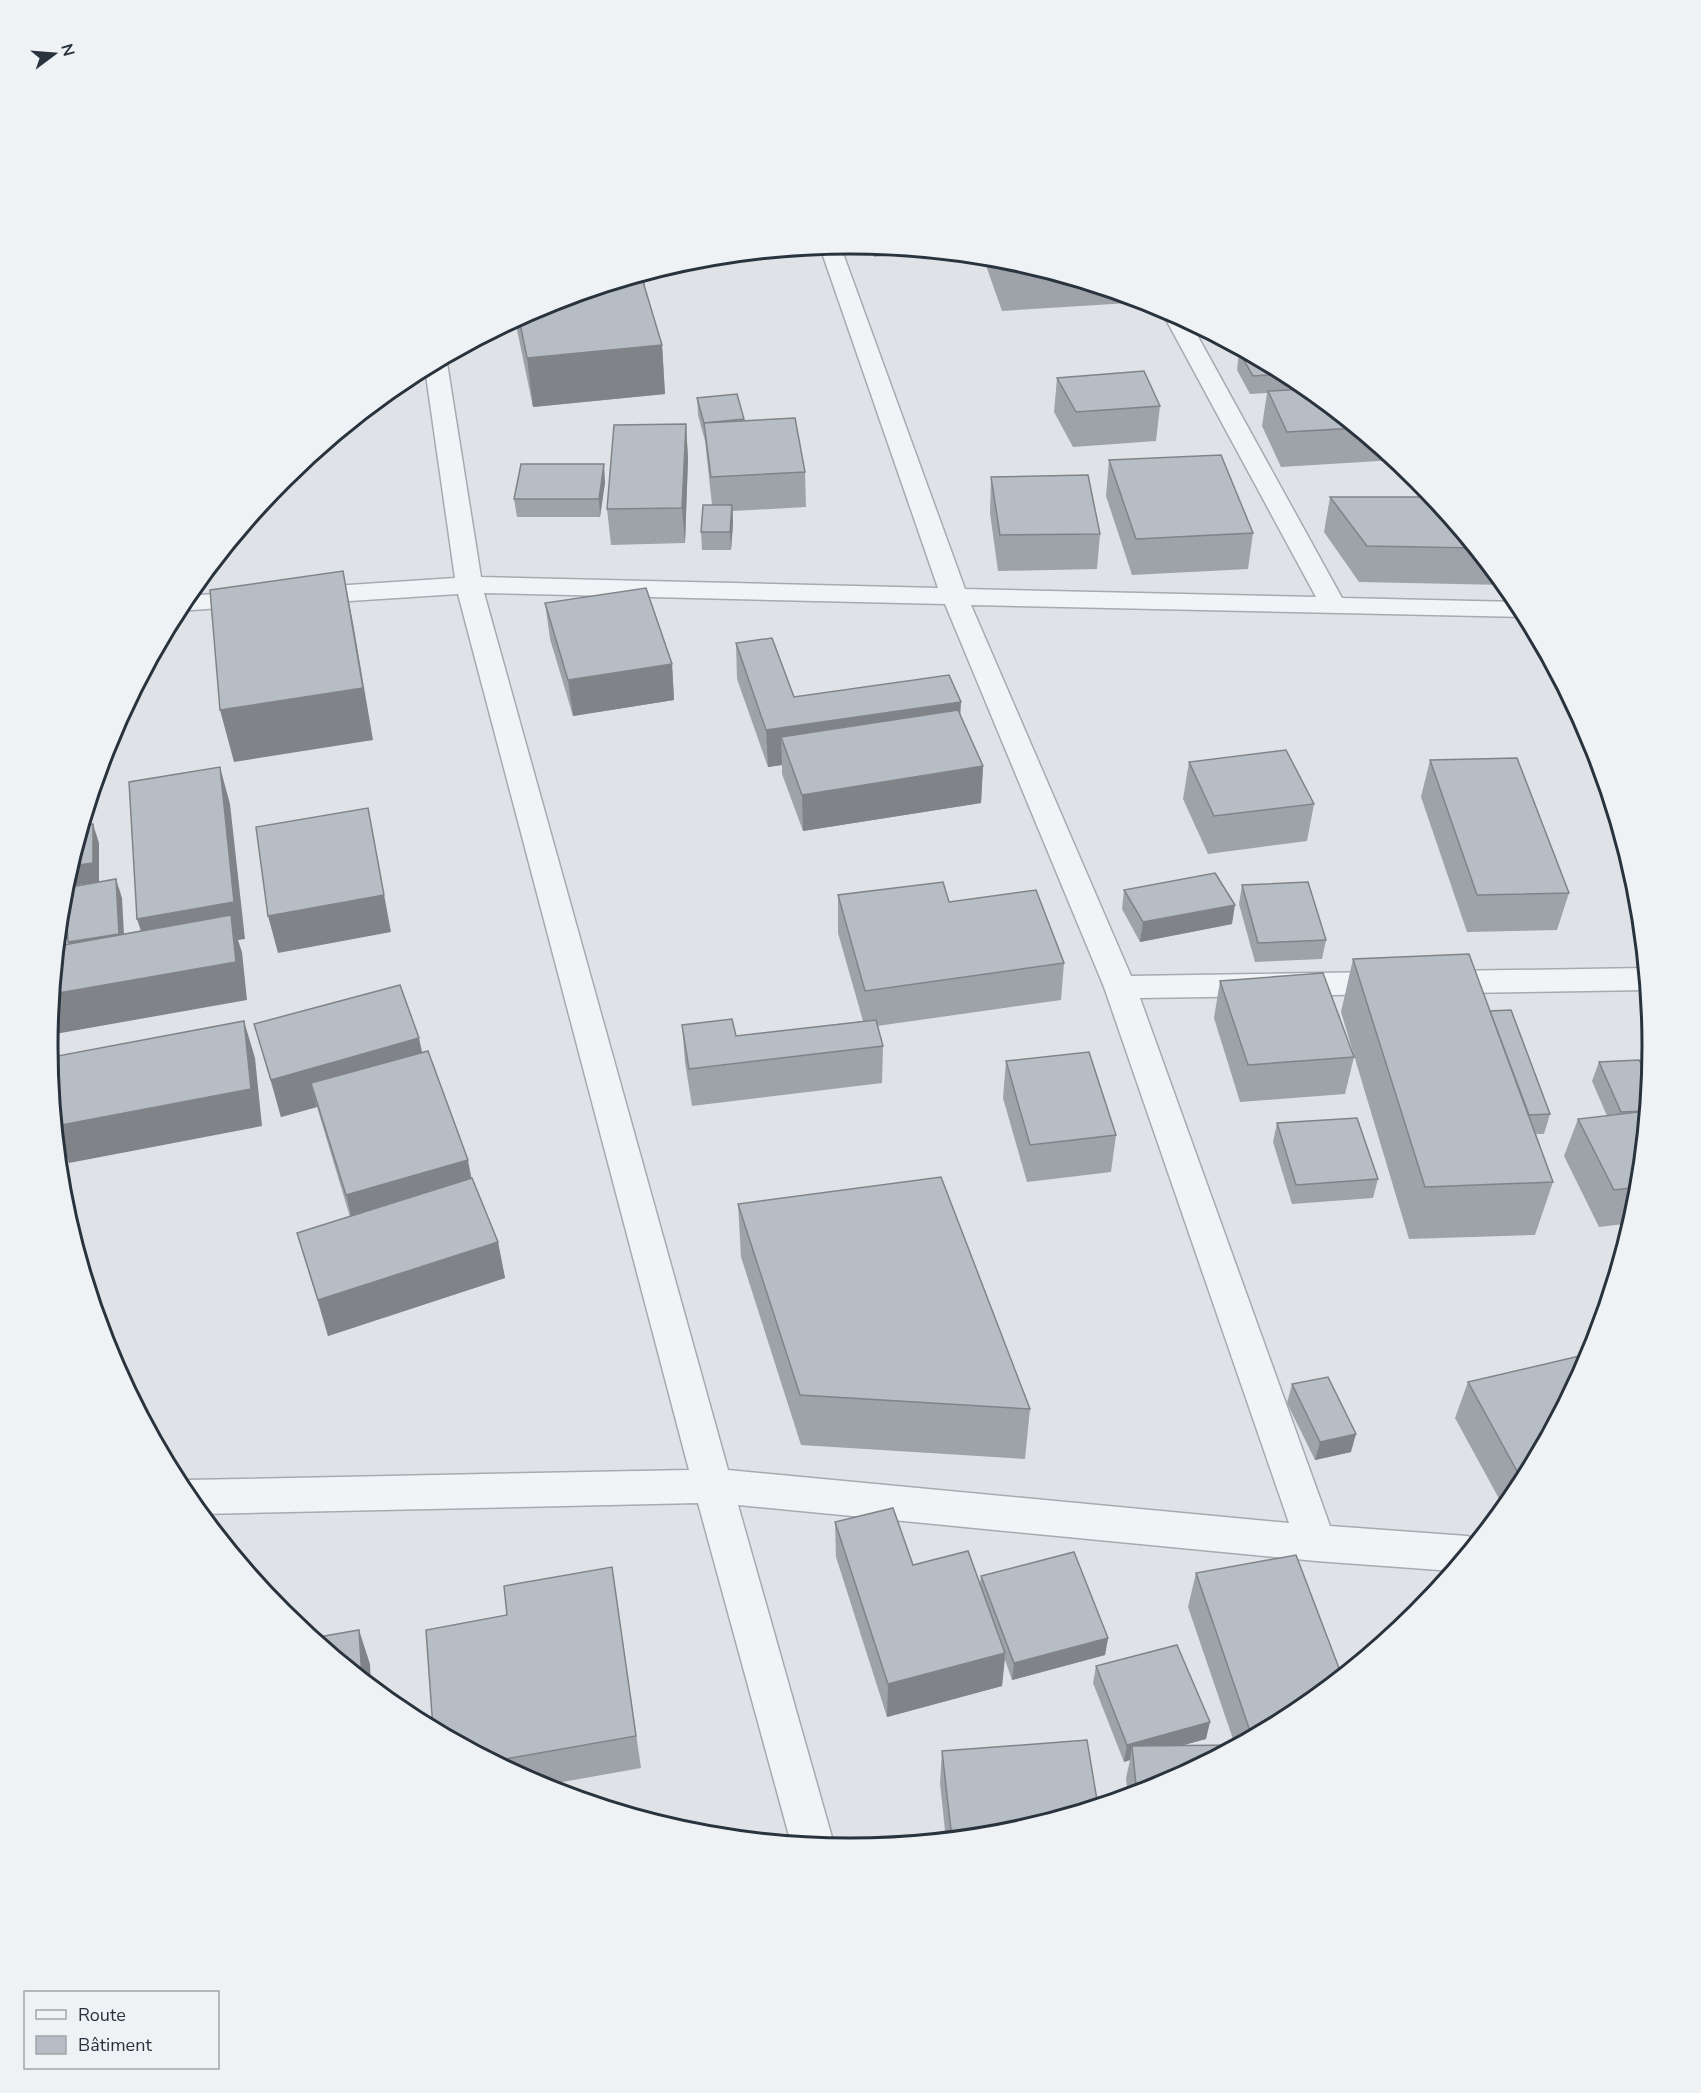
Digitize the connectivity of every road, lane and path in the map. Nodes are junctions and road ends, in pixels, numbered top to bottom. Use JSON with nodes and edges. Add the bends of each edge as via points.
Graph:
{"nodes":[{"id":1,"x":833,"y":255,"type":"edge"},
{"id":2,"x":1181,"y":327,"type":"edge"},
{"id":3,"x":437,"y":372,"type":"edge"},
{"id":4,"x":468,"y":585,"type":"junction"},
{"id":5,"x":954,"y":595,"type":"junction"},
{"id":6,"x":194,"y":603,"type":"edge"},
{"id":7,"x":1333,"y":605,"type":"junction"},
{"id":8,"x":1511,"y":610,"type":"edge"},
{"id":9,"x":1639,"y":979,"type":"edge"},
{"id":10,"x":1120,"y":987,"type":"junction"},
{"id":11,"x":713,"y":1486,"type":"junction"},
{"id":12,"x":199,"y":1497,"type":"edge"},
{"id":13,"x":1316,"y":1543,"type":"junction"},
{"id":14,"x":1459,"y":1553,"type":"edge"},
{"id":15,"x":812,"y":1837,"type":"edge"}],
"edges":[{"from":1,"to":5,"type":"street"},
{"from":2,"to":7,"type":"street"},
{"from":3,"to":4,"type":"street"},
{"from":4,"to":5,"type":"street"},
{"from":4,"to":6,"type":"street"},
{"from":4,"to":11,"type":"street"},
{"from":5,"to":7,"type":"street"},
{"from":5,"to":10,"type":"street"},
{"from":7,"to":8,"type":"street"},
{"from":9,"to":10,"type":"street"},
{"from":10,"to":13,"type":"street"},
{"from":11,"to":12,"type":"street"},
{"from":11,"to":13,"type":"street"},
{"from":11,"to":15,"type":"street"},
{"from":13,"to":14,"type":"street"}]}
